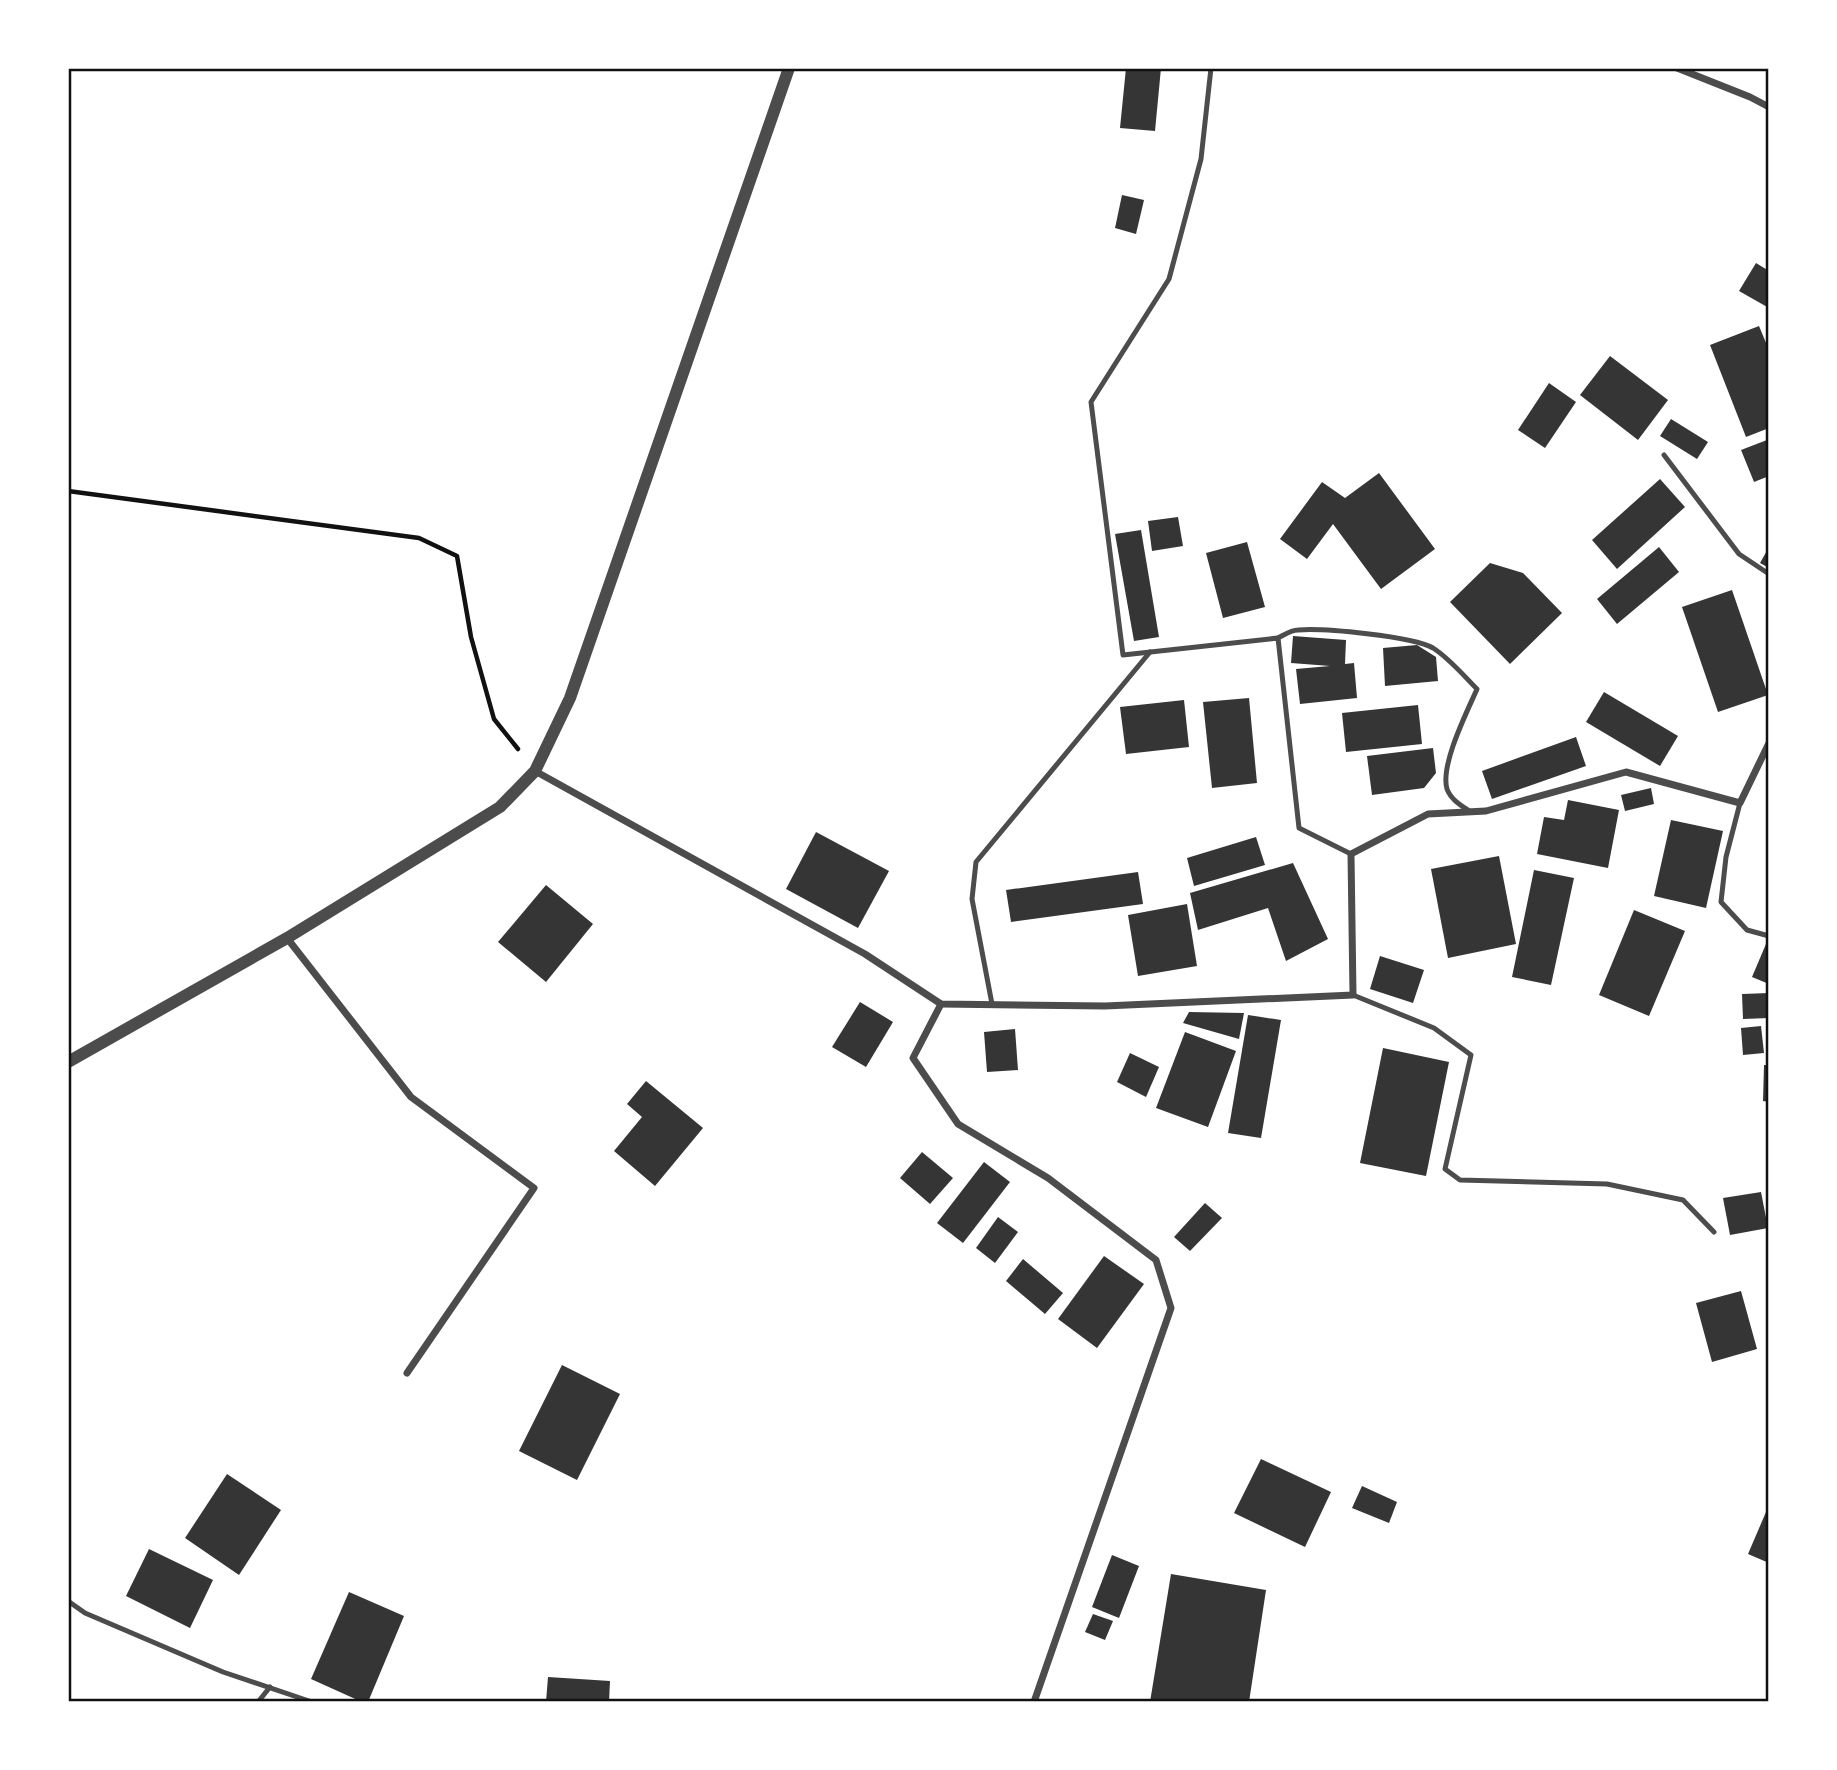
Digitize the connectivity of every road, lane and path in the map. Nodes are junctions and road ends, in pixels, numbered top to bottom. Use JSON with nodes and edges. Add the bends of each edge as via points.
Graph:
{"nodes":[{"id":1,"x":789,"y":68,"type":"edge"},
{"id":2,"x":1211,"y":68,"type":"edge"},
{"id":3,"x":1677,"y":68,"type":"edge"},
{"id":4,"x":1769,"y":107,"type":"edge"},
{"id":5,"x":1664,"y":455,"type":"dead end"},
{"id":6,"x":68,"y":491,"type":"edge"},
{"id":7,"x":1769,"y":574,"type":"edge"},
{"id":8,"x":1278,"y":638,"type":"junction"},
{"id":9,"x":1150,"y":652,"type":"junction"},
{"id":10,"x":1769,"y":743,"type":"edge"},
{"id":11,"x":534,"y":771,"type":"junction"},
{"id":12,"x":1740,"y":803,"type":"junction"},
{"id":13,"x":1471,"y":812,"type":"junction"},
{"id":14,"x":1351,"y":855,"type":"junction"},
{"id":15,"x":1769,"y":936,"type":"edge"},
{"id":16,"x":288,"y":938,"type":"junction"},
{"id":17,"x":1353,"y":995,"type":"junction"},
{"id":18,"x":941,"y":1004,"type":"junction"},
{"id":19,"x":992,"y":1004,"type":"junction"},
{"id":20,"x":68,"y":1062,"type":"edge"},
{"id":21,"x":1714,"y":1233,"type":"dead end"},
{"id":22,"x":407,"y":1373,"type":"dead end"},
{"id":23,"x":68,"y":1601,"type":"edge"},
{"id":24,"x":270,"y":1687,"type":"junction"},
{"id":25,"x":258,"y":1702,"type":"edge"},
{"id":26,"x":312,"y":1702,"type":"edge"},
{"id":27,"x":1034,"y":1702,"type":"edge"}],
"edges":[{"from":1,"to":11,"type":"street","via":[[569,698]]},
{"from":2,"to":9,"type":"lane","via":[[1201,159],[1169,279],[1091,402],[1123,655]]},
{"from":3,"to":4,"type":"street"},
{"from":5,"to":7,"type":"lane","via":[[1739,554]]},
{"from":6,"to":11,"type":"path","via":[[419,538],[457,556],[471,637],[494,719]]},
{"from":8,"to":9,"type":"lane"},
{"from":8,"to":13,"type":"lane","via":[[1295,630],[1405,640],[1432,648],[1460,672],[1477,689],[1450,753],[1447,788],[1457,804]]},
{"from":8,"to":14,"type":"lane","via":[[1299,828]]},
{"from":9,"to":19,"type":"lane","via":[[976,862],[972,900]]},
{"from":10,"to":12,"type":"street"},
{"from":11,"to":16,"type":"street","via":[[499,807]]},
{"from":11,"to":18,"type":"street","via":[[865,954]]},
{"from":12,"to":13,"type":"street","via":[[1626,772]]},
{"from":12,"to":15,"type":"lane","via":[[1726,857],[1721,902],[1747,930]]},
{"from":13,"to":14,"type":"street","via":[[1428,814]]},
{"from":14,"to":17,"type":"street"},
{"from":16,"to":20,"type":"street"},
{"from":16,"to":22,"type":"street","via":[[411,1097],[534,1188]]},
{"from":17,"to":19,"type":"street","via":[[1105,1006]]},
{"from":17,"to":21,"type":"lane","via":[[1434,1028],[1471,1055],[1445,1169],[1460,1181],[1607,1184],[1683,1200]]},
{"from":18,"to":19,"type":"street"},
{"from":18,"to":27,"type":"street","via":[[913,1058],[958,1124],[1048,1178],[1156,1260],[1171,1308]]},
{"from":23,"to":24,"type":"lane","via":[[85,1613],[223,1672]]},
{"from":24,"to":25,"type":"lane"},
{"from":24,"to":26,"type":"lane"}]}
